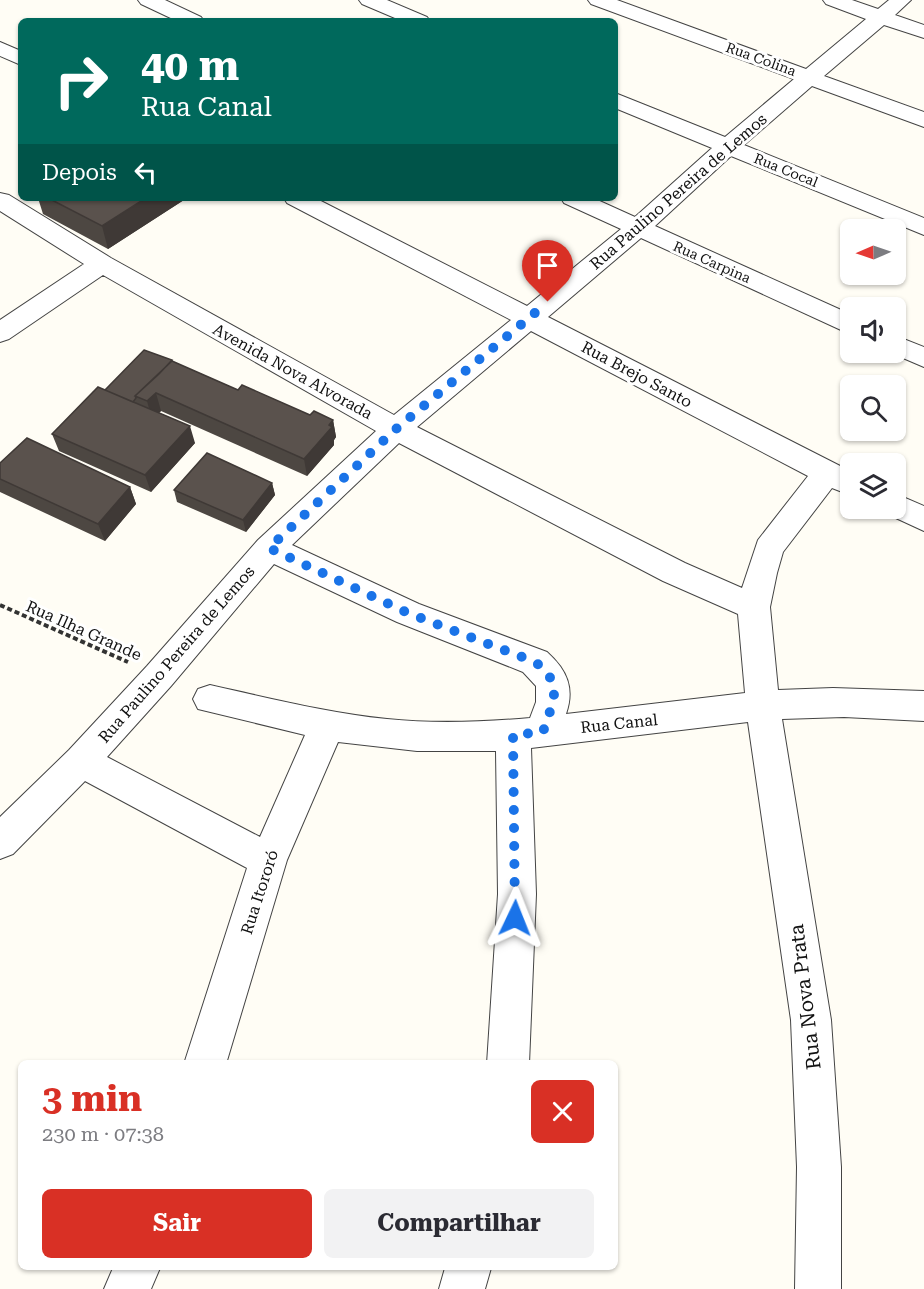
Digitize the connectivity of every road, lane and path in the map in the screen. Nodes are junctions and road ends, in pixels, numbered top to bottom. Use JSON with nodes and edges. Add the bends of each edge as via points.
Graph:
{"nodes":[{"id":1,"x":148,"y":0,"type":"edge"},
{"id":2,"x":598,"y":0,"type":"edge"},
{"id":3,"x":834,"y":0,"type":"edge"},
{"id":4,"x":901,"y":0,"type":"edge"},
{"id":5,"x":376,"y":5,"type":"edge"},
{"id":6,"x":881,"y":17,"type":"junction"},
{"id":7,"x":187,"y":18,"type":"edge"},
{"id":8,"x":412,"y":18,"type":"edge"},
{"id":9,"x":924,"y":32,"type":"edge"},
{"id":10,"x":0,"y":48,"type":"edge"},
{"id":11,"x":18,"y":57,"type":"edge"},
{"id":12,"x":809,"y":76,"type":"junction"},
{"id":13,"x":618,"y":101,"type":"edge"},
{"id":14,"x":924,"y":120,"type":"edge"},
{"id":15,"x":728,"y":146,"type":"junction"},
{"id":16,"x":0,"y":200,"type":"edge"},
{"id":17,"x":302,"y":201,"type":"edge"},
{"id":18,"x":580,"y":201,"type":"edge"},
{"id":19,"x":924,"y":227,"type":"edge"},
{"id":20,"x":638,"y":228,"type":"junction"},
{"id":21,"x":102,"y":264,"type":"junction"},
{"id":22,"x":530,"y":317,"type":"junction"},
{"id":23,"x":840,"y":319,"type":"edge"},
{"id":24,"x":0,"y":333,"type":"edge"},
{"id":25,"x":906,"y":350,"type":"edge"},
{"id":26,"x":924,"y":358,"type":"edge"},
{"id":27,"x":396,"y":429,"type":"junction"},
{"id":28,"x":839,"y":479,"type":"edge"},
{"id":29,"x":906,"y":510,"type":"edge"},
{"id":30,"x":924,"y":519,"type":"edge"},
{"id":31,"x":269,"y":548,"type":"junction"},
{"id":32,"x":0,"y":605,"type":"edge"},
{"id":33,"x":754,"y":607,"type":"junction"},
{"id":34,"x":159,"y":676,"type":"junction"},
{"id":35,"x":210,"y":699,"type":"dead end"},
{"id":36,"x":924,"y":706,"type":"edge"},
{"id":37,"x":763,"y":707,"type":"junction"},
{"id":38,"x":327,"y":726,"type":"junction"},
{"id":39,"x":528,"y":734,"type":"junction"},
{"id":40,"x":81,"y":761,"type":"junction"},
{"id":41,"x":0,"y":842,"type":"edge"},
{"id":42,"x":268,"y":860,"type":"junction"},
{"id":43,"x":206,"y":1060,"type":"edge"},
{"id":44,"x":508,"y":1060,"type":"edge"},
{"id":45,"x":136,"y":1270,"type":"edge"},
{"id":46,"x":467,"y":1270,"type":"edge"},
{"id":47,"x":127,"y":1289,"type":"edge"},
{"id":48,"x":462,"y":1289,"type":"edge"},
{"id":49,"x":818,"y":1289,"type":"edge"}],
"edges":[{"from":1,"to":7,"type":"street"},
{"from":2,"to":12,"type":"street","name":"Rua Colina"},
{"from":3,"to":6,"type":"street"},
{"from":4,"to":6,"type":"street","name":"Rua Paulino Pereira de Lemos"},
{"from":5,"to":8,"type":"street"},
{"from":6,"to":9,"type":"street"},
{"from":6,"to":12,"type":"street","name":"Rua Paulino Pereira de Lemos"},
{"from":10,"to":11,"type":"street"},
{"from":12,"to":14,"type":"street","name":"Rua Colina"},
{"from":12,"to":15,"type":"street","name":"Rua Paulino Pereira de Lemos"},
{"from":13,"to":15,"type":"street","name":"Rua Cocal"},
{"from":15,"to":19,"type":"street","name":"Rua Cocal"},
{"from":15,"to":20,"type":"street","name":"Rua Paulino Pereira de Lemos"},
{"from":16,"to":21,"type":"street","name":"Avenida Nova Alvorada","via":[[35,209]]},
{"from":17,"to":22,"type":"street","name":"Rua Brejo Santo"},
{"from":18,"to":20,"type":"street","name":"Rua Carpina"},
{"from":20,"to":22,"type":"street","name":"Rua Paulino Pereira de Lemos"},
{"from":20,"to":23,"type":"street","name":"Rua Carpina"},
{"from":21,"to":24,"type":"street"},
{"from":21,"to":27,"type":"street","name":"Avenida Nova Alvorada"},
{"from":22,"to":27,"type":"street","name":"Rua Paulino Pereira de Lemos"},
{"from":22,"to":28,"type":"street","name":"Rua Brejo Santo"},
{"from":25,"to":26,"type":"street"},
{"from":27,"to":31,"type":"street","name":"Rua Paulino Pereira de Lemos"},
{"from":27,"to":33,"type":"street","name":"Avenida Nova Alvorada","via":[[674,572]]},
{"from":28,"to":33,"type":"street","name":"Rua Nova Prata","via":[[769,548]]},
{"from":29,"to":30,"type":"street"},
{"from":31,"to":34,"type":"street","name":"Rua Paulino Pereira de Lemos"},
{"from":31,"to":39,"type":"street","via":[[408,613],[535,662],[549,673],[554,685],[553,699]]},
{"from":32,"to":34,"type":"path","name":"Rua Ilha Grande"},
{"from":33,"to":37,"type":"street","name":"Rua Nova Prata"},
{"from":34,"to":40,"type":"street","name":"Rua Paulino Pereira de Lemos"},
{"from":35,"to":38,"type":"street","name":"Rua Canal"},
{"from":36,"to":37,"type":"street","name":"Rua Canal","via":[[833,702]]},
{"from":37,"to":39,"type":"street","name":"Rua Canal"},
{"from":37,"to":49,"type":"street","name":"Rua Nova Prata","via":[[811,1020],[819,1167]]},
{"from":38,"to":39,"type":"street","name":"Rua Canal","via":[[373,734],[446,738]]},
{"from":38,"to":42,"type":"street","name":"Rua Itororó"},
{"from":39,"to":44,"type":"street"},
{"from":40,"to":41,"type":"street","name":"Rua Paulino Pereira de Lemos"},
{"from":40,"to":42,"type":"street"},
{"from":42,"to":43,"type":"street","name":"Rua Itororó"},
{"from":45,"to":47,"type":"street"},
{"from":46,"to":48,"type":"street"}]}
